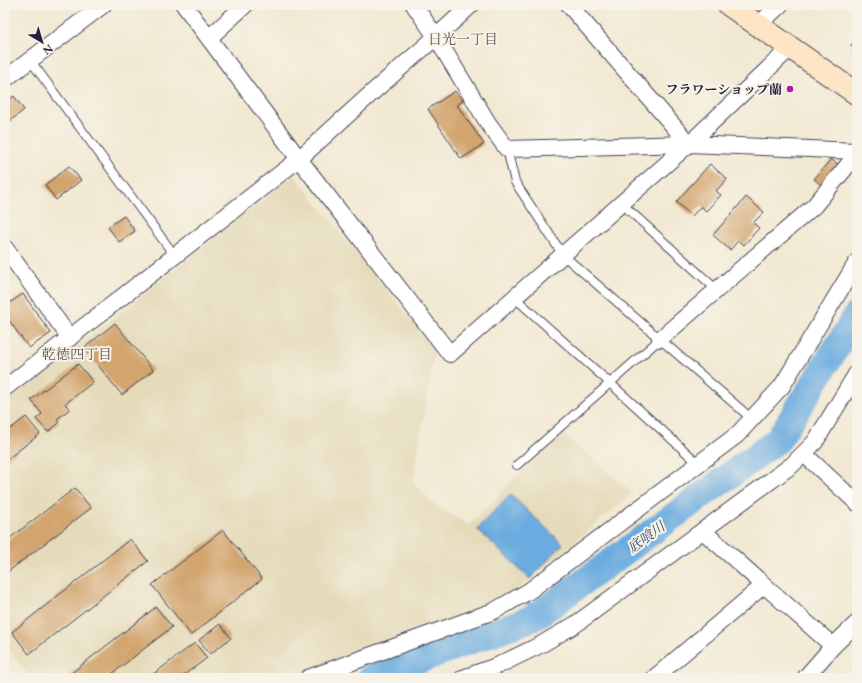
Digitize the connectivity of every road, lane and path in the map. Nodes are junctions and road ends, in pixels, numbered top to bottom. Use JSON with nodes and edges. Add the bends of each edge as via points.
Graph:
{"nodes":[{"id":1,"x":103,"y":5,"type":"edge"},
{"id":2,"x":184,"y":5,"type":"edge"},
{"id":3,"x":245,"y":5,"type":"edge"},
{"id":4,"x":414,"y":5,"type":"edge"},
{"id":5,"x":471,"y":5,"type":"edge"},
{"id":6,"x":569,"y":5,"type":"edge"},
{"id":7,"x":729,"y":5,"type":"edge"},
{"id":8,"x":780,"y":5,"type":"edge"},
{"id":9,"x":758,"y":25,"type":"junction"},
{"id":10,"x":436,"y":37,"type":"junction"},
{"id":11,"x":209,"y":38,"type":"junction"},
{"id":12,"x":790,"y":48,"type":"junction"},
{"id":13,"x":30,"y":60,"type":"junction"},
{"id":14,"x":5,"y":79,"type":"edge"},
{"id":15,"x":857,"y":94,"type":"edge"},
{"id":16,"x":689,"y":144,"type":"junction"},
{"id":17,"x":507,"y":149,"type":"junction"},
{"id":18,"x":857,"y":153,"type":"edge"},
{"id":19,"x":299,"y":159,"type":"junction"},
{"id":20,"x":621,"y":203,"type":"junction"},
{"id":21,"x":5,"y":248,"type":"edge"},
{"id":22,"x":563,"y":255,"type":"junction"},
{"id":23,"x":175,"y":256,"type":"junction"},
{"id":24,"x":857,"y":262,"type":"edge"},
{"id":25,"x":717,"y":290,"type":"junction"},
{"id":26,"x":515,"y":298,"type":"junction"},
{"id":27,"x":70,"y":338,"type":"junction"},
{"id":28,"x":660,"y":339,"type":"junction"},
{"id":29,"x":857,"y":373,"type":"edge"},
{"id":30,"x":610,"y":383,"type":"junction"},
{"id":31,"x":5,"y":388,"type":"edge"},
{"id":32,"x":752,"y":419,"type":"junction"},
{"id":33,"x":804,"y":454,"type":"junction"},
{"id":34,"x":699,"y":464,"type":"junction"},
{"id":35,"x":517,"y":465,"type":"dead end"},
{"id":36,"x":857,"y":502,"type":"edge"},
{"id":37,"x":702,"y":531,"type":"junction"},
{"id":38,"x":764,"y":585,"type":"junction"},
{"id":39,"x":857,"y":623,"type":"edge"},
{"id":40,"x":833,"y":646,"type":"junction"},
{"id":41,"x":308,"y":678,"type":"edge"},
{"id":42,"x":463,"y":678,"type":"edge"},
{"id":43,"x":654,"y":678,"type":"edge"},
{"id":44,"x":805,"y":678,"type":"edge"}],
"edges":[{"from":1,"to":13,"type":"street"},
{"from":2,"to":11,"type":"street"},
{"from":3,"to":11,"type":"street"},
{"from":4,"to":10,"type":"street"},
{"from":5,"to":10,"type":"street"},
{"from":6,"to":16,"type":"street"},
{"from":7,"to":9,"type":"street"},
{"from":8,"to":9,"type":"street"},
{"from":9,"to":12,"type":"street"},
{"from":10,"to":17,"type":"street","via":[[488,123]]},
{"from":10,"to":19,"type":"street"},
{"from":11,"to":19,"type":"street"},
{"from":12,"to":15,"type":"street"},
{"from":12,"to":16,"type":"street"},
{"from":13,"to":14,"type":"street"},
{"from":13,"to":23,"type":"lane"},
{"from":16,"to":17,"type":"street"},
{"from":16,"to":18,"type":"street"},
{"from":16,"to":20,"type":"street"},
{"from":17,"to":22,"type":"lane","via":[[515,182]]},
{"from":18,"to":25,"type":"street","via":[[814,206]]},
{"from":19,"to":23,"type":"street"},
{"from":19,"to":26,"type":"street","via":[[450,354]]},
{"from":20,"to":22,"type":"street"},
{"from":20,"to":25,"type":"lane"},
{"from":21,"to":27,"type":"street"},
{"from":22,"to":26,"type":"street"},
{"from":22,"to":28,"type":"lane"},
{"from":23,"to":27,"type":"street"},
{"from":24,"to":32,"type":"street","via":[[782,386]]},
{"from":25,"to":28,"type":"street"},
{"from":26,"to":30,"type":"lane"},
{"from":27,"to":31,"type":"street"},
{"from":28,"to":30,"type":"lane"},
{"from":28,"to":32,"type":"lane"},
{"from":29,"to":33,"type":"street","via":[[815,442]]},
{"from":30,"to":34,"type":"lane"},
{"from":30,"to":35,"type":"lane"},
{"from":32,"to":34,"type":"street","via":[[737,435]]},
{"from":33,"to":36,"type":"street"},
{"from":33,"to":37,"type":"street"},
{"from":34,"to":41,"type":"street","via":[[529,591],[494,611]]},
{"from":37,"to":38,"type":"street"},
{"from":37,"to":42,"type":"street","via":[[576,624],[499,666]]},
{"from":38,"to":40,"type":"street"},
{"from":38,"to":43,"type":"street"},
{"from":39,"to":40,"type":"street"},
{"from":40,"to":44,"type":"street"}]}
